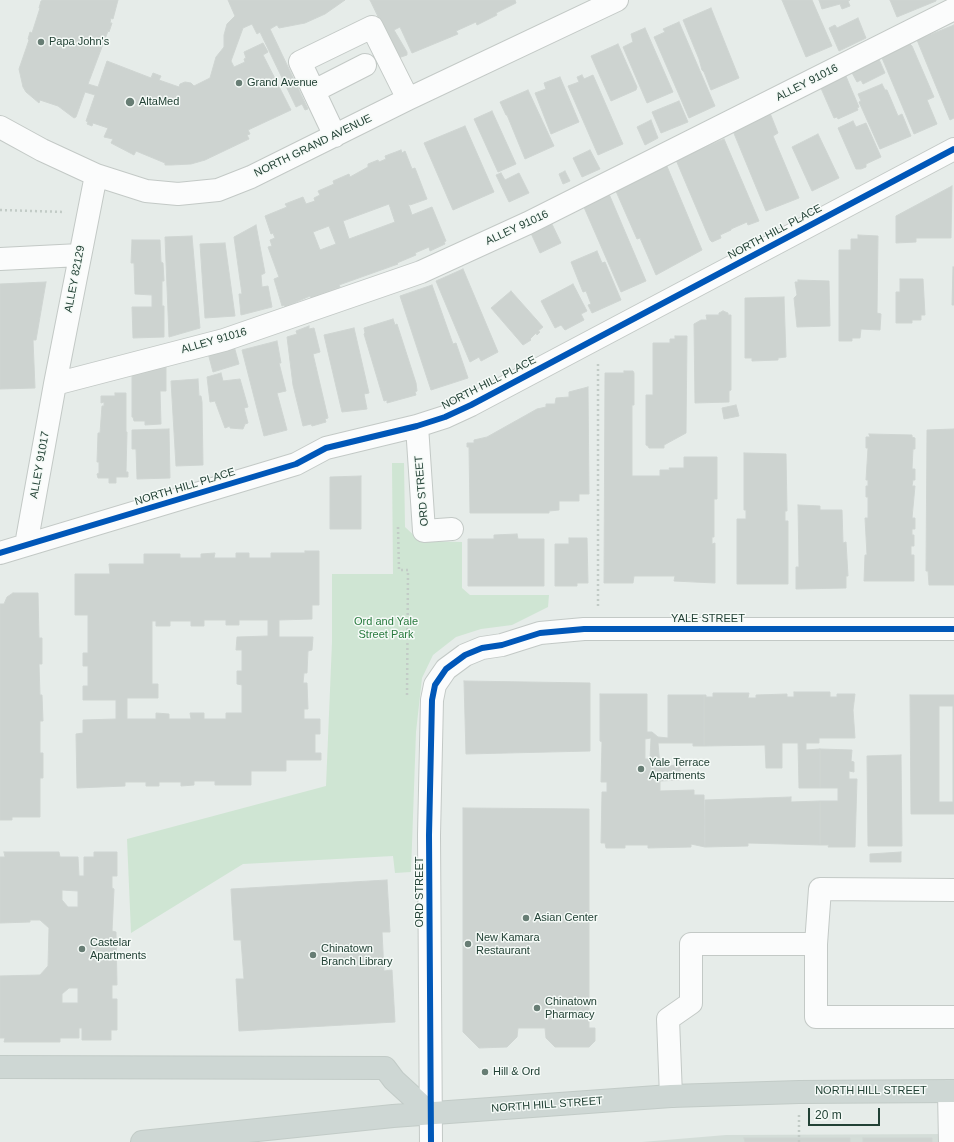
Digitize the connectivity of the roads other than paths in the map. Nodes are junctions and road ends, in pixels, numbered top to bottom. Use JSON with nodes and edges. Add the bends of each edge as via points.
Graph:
{"nodes":[{"id":1,"x":617,"y":0,"type":"edge"},
{"id":2,"x":954,"y":9,"type":"edge"},
{"id":3,"x":365,"y":65,"type":"dead end"},
{"id":4,"x":314,"y":91,"type":"junction"},
{"id":5,"x":408,"y":99,"type":"junction"},
{"id":6,"x":0,"y":127,"type":"edge"},
{"id":7,"x":335,"y":136,"type":"junction"},
{"id":8,"x":954,"y":149,"type":"edge"},
{"id":9,"x":96,"y":175,"type":"junction"},
{"id":10,"x":80,"y":255,"type":"junction"},
{"id":11,"x":0,"y":259,"type":"edge"},
{"id":12,"x":54,"y":384,"type":"junction"},
{"id":13,"x":417,"y":426,"type":"junction"},
{"id":14,"x":452,"y":529,"type":"dead end"},
{"id":15,"x":26,"y":545,"type":"junction"},
{"id":16,"x":0,"y":553,"type":"edge"},
{"id":17,"x":954,"y":629,"type":"edge"},
{"id":18,"x":465,"y":654,"type":"joint"},
{"id":19,"x":954,"y":890,"type":"edge"},
{"id":20,"x":816,"y":944,"type":"junction"},
{"id":21,"x":954,"y":1017,"type":"edge"},
{"id":22,"x":0,"y":1067,"type":"edge"},
{"id":23,"x":952,"y":1091,"type":"edge"},
{"id":24,"x":671,"y":1096,"type":"junction"},
{"id":25,"x":430,"y":1113,"type":"junction"},
{"id":26,"x":142,"y":1142,"type":"edge"},
{"id":27,"x":430,"y":1142,"type":"edge"},
{"id":28,"x":950,"y":1142,"type":"edge"}],
"edges":[{"from":1,"to":5,"type":"street","name":"NORTH GRAND AVENUE"},
{"from":2,"to":12,"type":"street","name":"ALLEY 91016","via":[[535,220],[421,272],[224,340]]},
{"from":3,"to":4,"type":"street"},
{"from":4,"to":5,"type":"street","via":[[300,62],[372,27]]},
{"from":4,"to":7,"type":"street"},
{"from":5,"to":7,"type":"street","name":"NORTH GRAND AVENUE"},
{"from":6,"to":9,"type":"street","name":"NORTH GRAND AVENUE"},
{"from":7,"to":9,"type":"street","name":"NORTH GRAND AVENUE","via":[[251,177],[218,190],[178,194],[146,191]]},
{"from":8,"to":13,"type":"street","name":"NORTH HILL PLACE","via":[[471,406]]},
{"from":9,"to":10,"type":"street","name":"ALLEY 82129"},
{"from":10,"to":11,"type":"street"},
{"from":10,"to":12,"type":"street","name":"ALLEY 82129"},
{"from":12,"to":15,"type":"street","name":"ALLEY 91017"},
{"from":13,"to":14,"type":"street","name":"ORD STREET","via":[[424,531]]},
{"from":13,"to":15,"type":"street","name":"NORTH HILL PLACE","via":[[326,448],[296,464]]},
{"from":15,"to":16,"type":"street","name":"NORTH HILL PLACE"},
{"from":17,"to":18,"type":"street","name":"YALE STREET","via":[[598,629],[540,633]]},
{"from":18,"to":25,"type":"street","name":"ORD STREET","via":[[446,669],[435,685],[432,700]]},
{"from":19,"to":20,"type":"street","via":[[820,889]]},
{"from":20,"to":21,"type":"street","via":[[816,1017]]},
{"from":20,"to":24,"type":"street","via":[[690,944],[691,1003],[668,1019]]},
{"from":22,"to":25,"type":"main road","via":[[385,1068],[394,1080]]},
{"from":23,"to":24,"type":"main road","name":"NORTH HILL STREET"},
{"from":23,"to":28,"type":"street"},
{"from":24,"to":25,"type":"main road","name":"NORTH HILL STREET"},
{"from":25,"to":26,"type":"main road","name":"NORTH HILL STREET"},
{"from":25,"to":27,"type":"street","name":"ORD STREET"}]}
